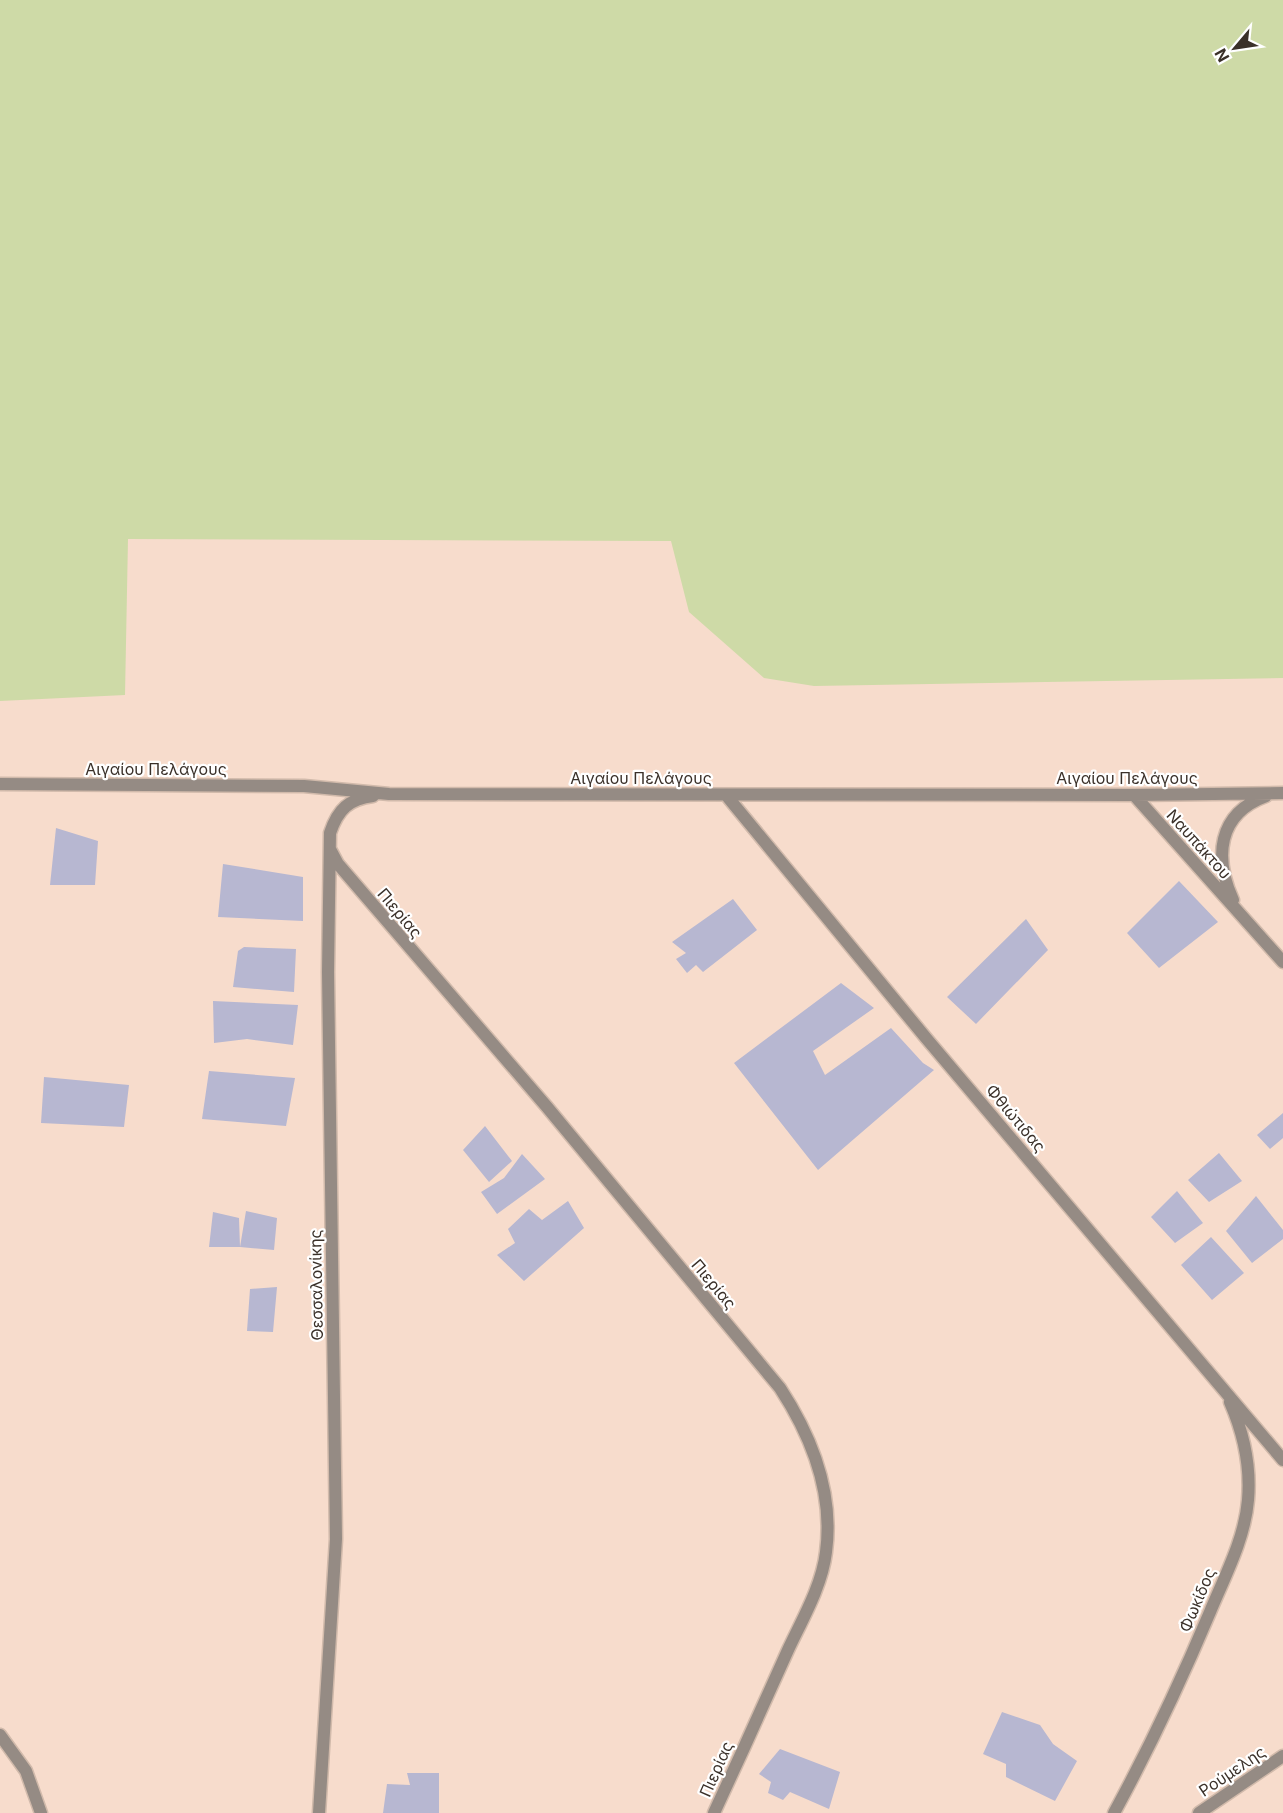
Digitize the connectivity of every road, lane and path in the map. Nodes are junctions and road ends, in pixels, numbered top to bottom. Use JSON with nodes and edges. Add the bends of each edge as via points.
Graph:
{"nodes":[{"id":1,"x":0,"y":784,"type":"edge"},
{"id":2,"x":1283,"y":793,"type":"edge"},
{"id":3,"x":389,"y":794,"type":"junction"},
{"id":4,"x":726,"y":795,"type":"junction"},
{"id":5,"x":1134,"y":795,"type":"junction"},
{"id":6,"x":330,"y":849,"type":"junction"},
{"id":7,"x":1240,"y":914,"type":"junction"},
{"id":8,"x":1283,"y":962,"type":"edge"},
{"id":9,"x":1224,"y":1389,"type":"junction"},
{"id":10,"x":1283,"y":1460,"type":"edge"},
{"id":11,"x":0,"y":1735,"type":"edge"},
{"id":12,"x":1283,"y":1755,"type":"edge"},
{"id":13,"x":41,"y":1813,"type":"edge"},
{"id":14,"x":319,"y":1813,"type":"edge"},
{"id":15,"x":714,"y":1813,"type":"edge"},
{"id":16,"x":1114,"y":1813,"type":"edge"},
{"id":17,"x":1199,"y":1813,"type":"edge"}],
"edges":[{"from":1,"to":3,"type":"street","name":"Αιγαίου Πελάγους","via":[[304,786]]},
{"from":2,"to":5,"type":"street","name":"Αιγαίου Πελάγους"},
{"from":2,"to":7,"type":"street","name":"Ναυπάκτου","via":[[1245,807],[1223,839],[1223,878]]},
{"from":3,"to":4,"type":"street","name":"Αιγαίου Πελάγους"},
{"from":3,"to":6,"type":"street","name":"Θεσσαλονίκης","via":[[346,804],[335,817]]},
{"from":4,"to":5,"type":"street","name":"Αιγαίου Πελάγους"},
{"from":4,"to":9,"type":"street","name":"Φθιώτιδας"},
{"from":5,"to":7,"type":"street","name":"Ναυπάκτου"},
{"from":6,"to":14,"type":"street","name":"Θεσσαλονίκης","via":[[328,972],[336,1539]]},
{"from":6,"to":15,"type":"street","name":"Πιερίας","via":[[338,864],[547,1107],[780,1388],[815,1452],[825,1504],[826,1553],[811,1601]]},
{"from":7,"to":8,"type":"street","name":"Ναυπάκτου"},
{"from":9,"to":10,"type":"street","name":"Φθιώτιδας"},
{"from":9,"to":16,"type":"street","name":"Φωκίδος","via":[[1247,1451],[1246,1514],[1228,1569],[1177,1691]]},
{"from":11,"to":13,"type":"street","via":[[26,1771]]},
{"from":12,"to":17,"type":"street","name":"Ρούμελης"}]}
